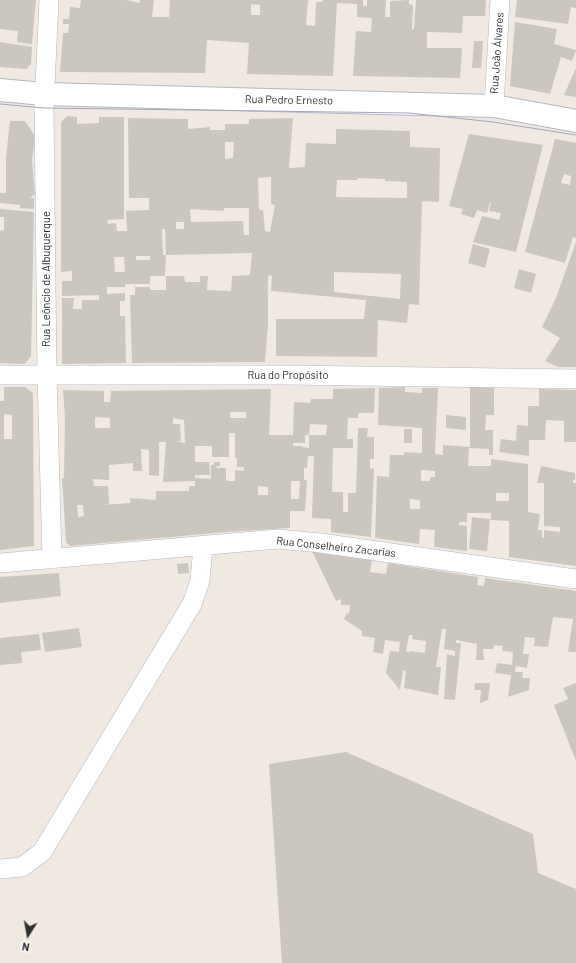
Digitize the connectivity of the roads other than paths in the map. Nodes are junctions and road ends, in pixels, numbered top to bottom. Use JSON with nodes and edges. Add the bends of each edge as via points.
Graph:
{"nodes":[{"id":1,"x":50,"y":0,"type":"edge"},
{"id":2,"x":500,"y":0,"type":"edge"},
{"id":3,"x":0,"y":90,"type":"edge"},
{"id":4,"x":44,"y":94,"type":"junction"},
{"id":5,"x":494,"y":106,"type":"junction"},
{"id":6,"x":576,"y":121,"type":"edge"},
{"id":7,"x":0,"y":375,"type":"edge"},
{"id":8,"x":46,"y":376,"type":"junction"},
{"id":9,"x":576,"y":379,"type":"edge"},
{"id":10,"x":203,"y":546,"type":"junction"},
{"id":11,"x":52,"y":559,"type":"junction"},
{"id":12,"x":0,"y":563,"type":"edge"},
{"id":13,"x":576,"y":579,"type":"edge"},
{"id":14,"x":0,"y":869,"type":"edge"}],
"edges":[{"from":1,"to":4,"type":"street","name":"Rua Leôncio de Albuquerque"},
{"from":2,"to":5,"type":"street","name":"Rua João Álvares"},
{"from":3,"to":4,"type":"street","name":"Rua Pedro Ernesto"},
{"from":4,"to":5,"type":"street","name":"Rua Pedro Ernesto"},
{"from":4,"to":8,"type":"street","name":"Rua Leôncio de Albuquerque"},
{"from":5,"to":6,"type":"street","name":"Rua Pedro Ernesto"},
{"from":7,"to":8,"type":"street","name":"Rua do Propósito"},
{"from":8,"to":9,"type":"street","name":"Rua do Propósito","via":[[287,375]]},
{"from":8,"to":11,"type":"street","name":"Rua Leôncio de Albuquerque"},
{"from":10,"to":11,"type":"street","name":"Rua Conselheiro Zacarias"},
{"from":10,"to":13,"type":"street","name":"Rua Conselheiro Zacarias","via":[[278,539]]},
{"from":10,"to":14,"type":"street","via":[[200,581],[192,604],[42,852],[22,867]]},
{"from":11,"to":12,"type":"street","name":"Rua Conselheiro Zacarias"}]}
